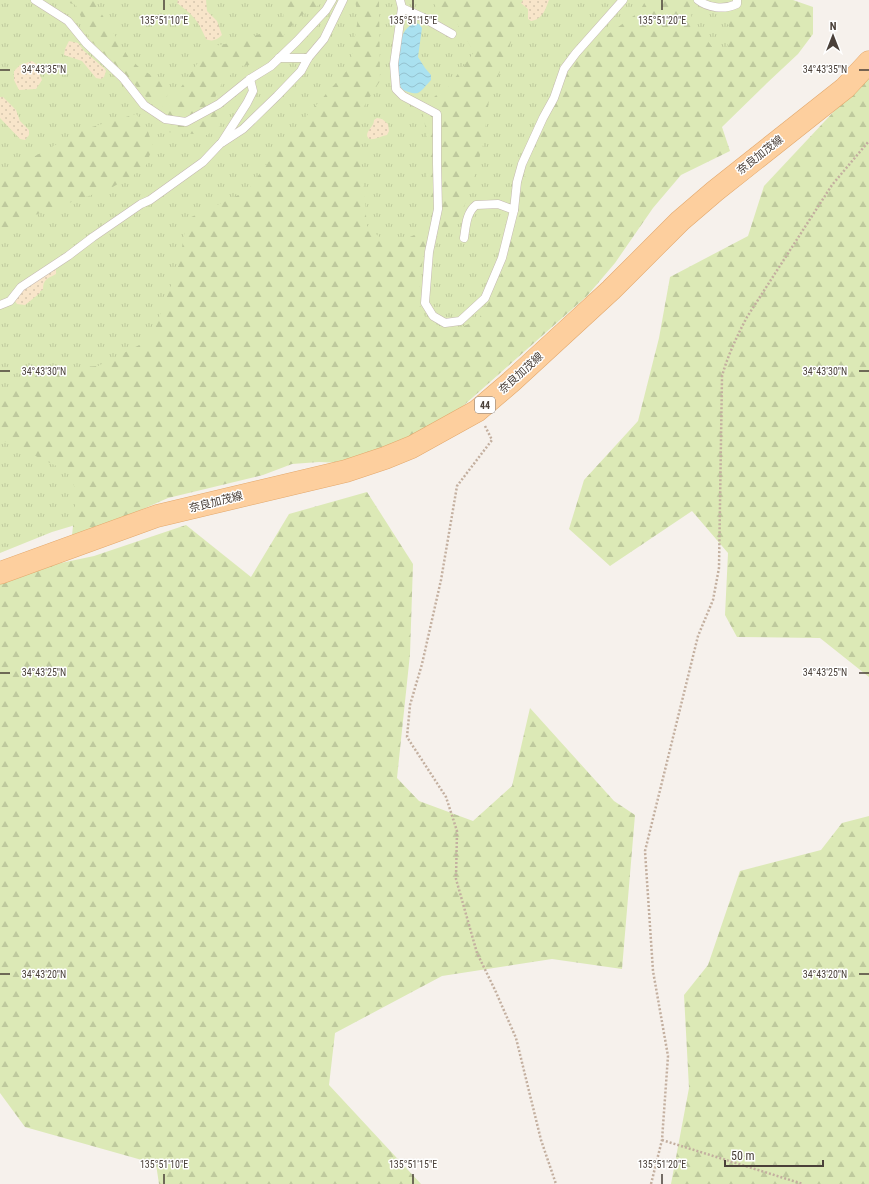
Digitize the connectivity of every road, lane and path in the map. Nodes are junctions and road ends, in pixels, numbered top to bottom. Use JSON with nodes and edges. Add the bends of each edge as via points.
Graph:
{"nodes":[{"id":1,"x":35,"y":0,"type":"edge"},
{"id":2,"x":332,"y":0,"type":"edge"},
{"id":3,"x":343,"y":0,"type":"edge"},
{"id":4,"x":623,"y":0,"type":"edge"},
{"id":5,"x":698,"y":0,"type":"edge"},
{"id":6,"x":737,"y":0,"type":"edge"},
{"id":7,"x":401,"y":4,"type":"edge"},
{"id":8,"x":452,"y":34,"type":"dead end"},
{"id":9,"x":279,"y":58,"type":"junction"},
{"id":10,"x":308,"y":58,"type":"junction"},
{"id":11,"x":869,"y":62,"type":"edge"},
{"id":12,"x":250,"y":79,"type":"junction"},
{"id":13,"x":869,"y":141,"type":"edge"},
{"id":14,"x":220,"y":144,"type":"junction"},
{"id":15,"x":514,"y":210,"type":"junction"},
{"id":16,"x":464,"y":238,"type":"dead end"},
{"id":17,"x":0,"y":306,"type":"edge"},
{"id":18,"x":477,"y":411,"type":"junction"},
{"id":19,"x":0,"y":573,"type":"edge"},
{"id":20,"x":662,"y":1140,"type":"junction"},
{"id":21,"x":556,"y":1184,"type":"edge"},
{"id":22,"x":651,"y":1184,"type":"edge"},
{"id":23,"x":803,"y":1184,"type":"edge"}],
"edges":[{"from":1,"to":12,"type":"lane","via":[[68,21],[86,43],[123,78],[144,105],[165,119],[186,122],[219,104]]},
{"from":2,"to":9,"type":"lane","via":[[326,10]]},
{"from":3,"to":10,"type":"lane","via":[[324,39]]},
{"from":4,"to":15,"type":"lane","via":[[564,69],[554,98],[522,164]]},
{"from":5,"to":6,"type":"lane","via":[[716,7],[730,7],[736,4]]},
{"from":7,"to":8,"type":"lane"},
{"from":7,"to":15,"type":"lane","via":[[394,64],[396,89],[437,114],[438,209],[429,252],[425,303],[433,316],[444,323],[460,321],[485,298],[502,258]]},
{"from":9,"to":10,"type":"lane"},
{"from":9,"to":12,"type":"lane"},
{"from":10,"to":14,"type":"lane","via":[[301,71],[277,96],[242,129]]},
{"from":11,"to":18,"type":"main road","name":"奈良加茂線","number":"44","via":[[845,88],[680,220],[605,295]]},
{"from":12,"to":14,"type":"lane","via":[[253,91]]},
{"from":13,"to":20,"type":"path","via":[[832,185],[747,317],[722,376],[719,568],[713,600],[698,636],[645,851],[653,971],[668,1056]]},
{"from":14,"to":17,"type":"lane","via":[[203,162],[22,287],[10,301]]},
{"from":15,"to":16,"type":"lane","via":[[498,204],[476,205],[471,209]]},
{"from":18,"to":19,"type":"main road","name":"奈良加茂線","number":"44","via":[[412,447],[385,458],[346,471],[157,516]]},
{"from":18,"to":21,"type":"path","via":[[492,440],[457,486],[441,580],[410,705],[407,737],[446,797],[457,831],[456,879],[477,953],[516,1038],[541,1140]]},
{"from":20,"to":22,"type":"path"},
{"from":20,"to":23,"type":"path"}]}
